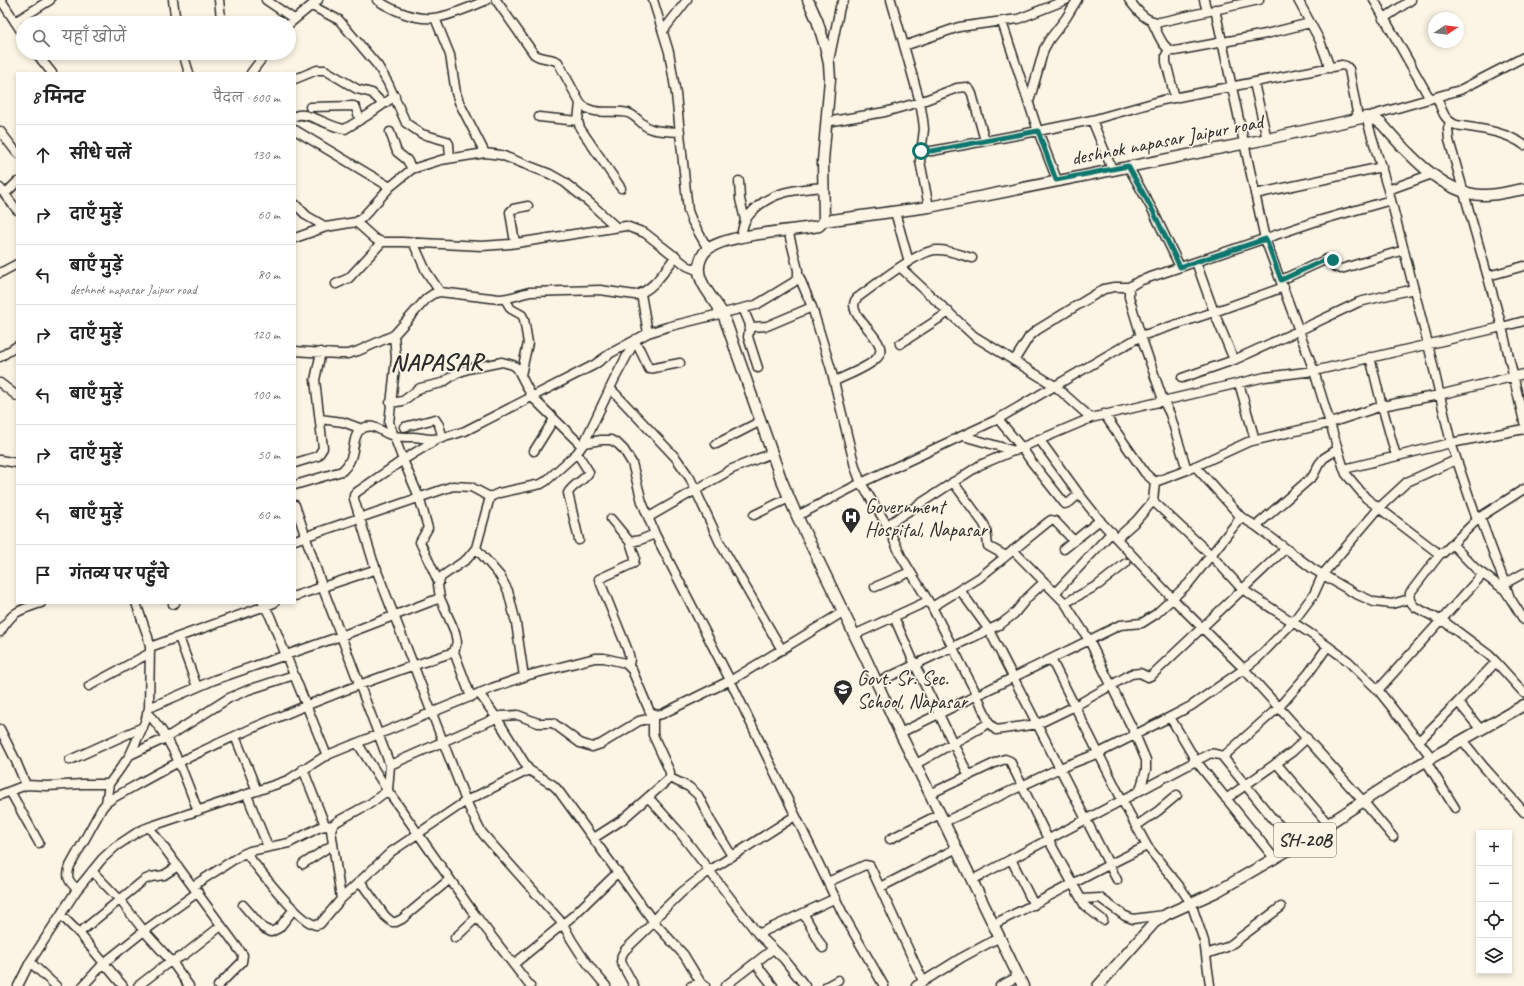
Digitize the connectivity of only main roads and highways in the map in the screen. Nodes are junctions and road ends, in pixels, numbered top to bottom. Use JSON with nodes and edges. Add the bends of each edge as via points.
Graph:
{"nodes":[{"id":1,"x":808,"y":0,"type":"edge"},
{"id":2,"x":1524,"y":189,"type":"edge"},
{"id":3,"x":824,"y":222,"type":"junction"},
{"id":4,"x":1524,"y":706,"type":"edge"},
{"id":5,"x":1023,"y":986,"type":"edge"},
{"id":6,"x":1098,"y":986,"type":"edge"}],
"edges":[{"from":1,"to":3,"type":"main road","via":[[819,27],[829,64],[823,161]]},
{"from":2,"to":3,"type":"main road","name":"deshnok napasar Jaipur road","via":[[1490,195],[1464,193],[1432,174],[1382,124],[1362,117],[1267,139],[929,207]]},
{"from":3,"to":5,"type":"main road","name":"deshnok napasar Jaipur road","via":[[819,226],[716,244],[708,248],[701,259],[699,271],[703,283],[722,312],[797,516]]},
{"from":4,"to":6,"type":"main road","number":"SH-20B","via":[[1462,740],[1329,825],[1218,891],[1167,914],[1154,923]]}]}
